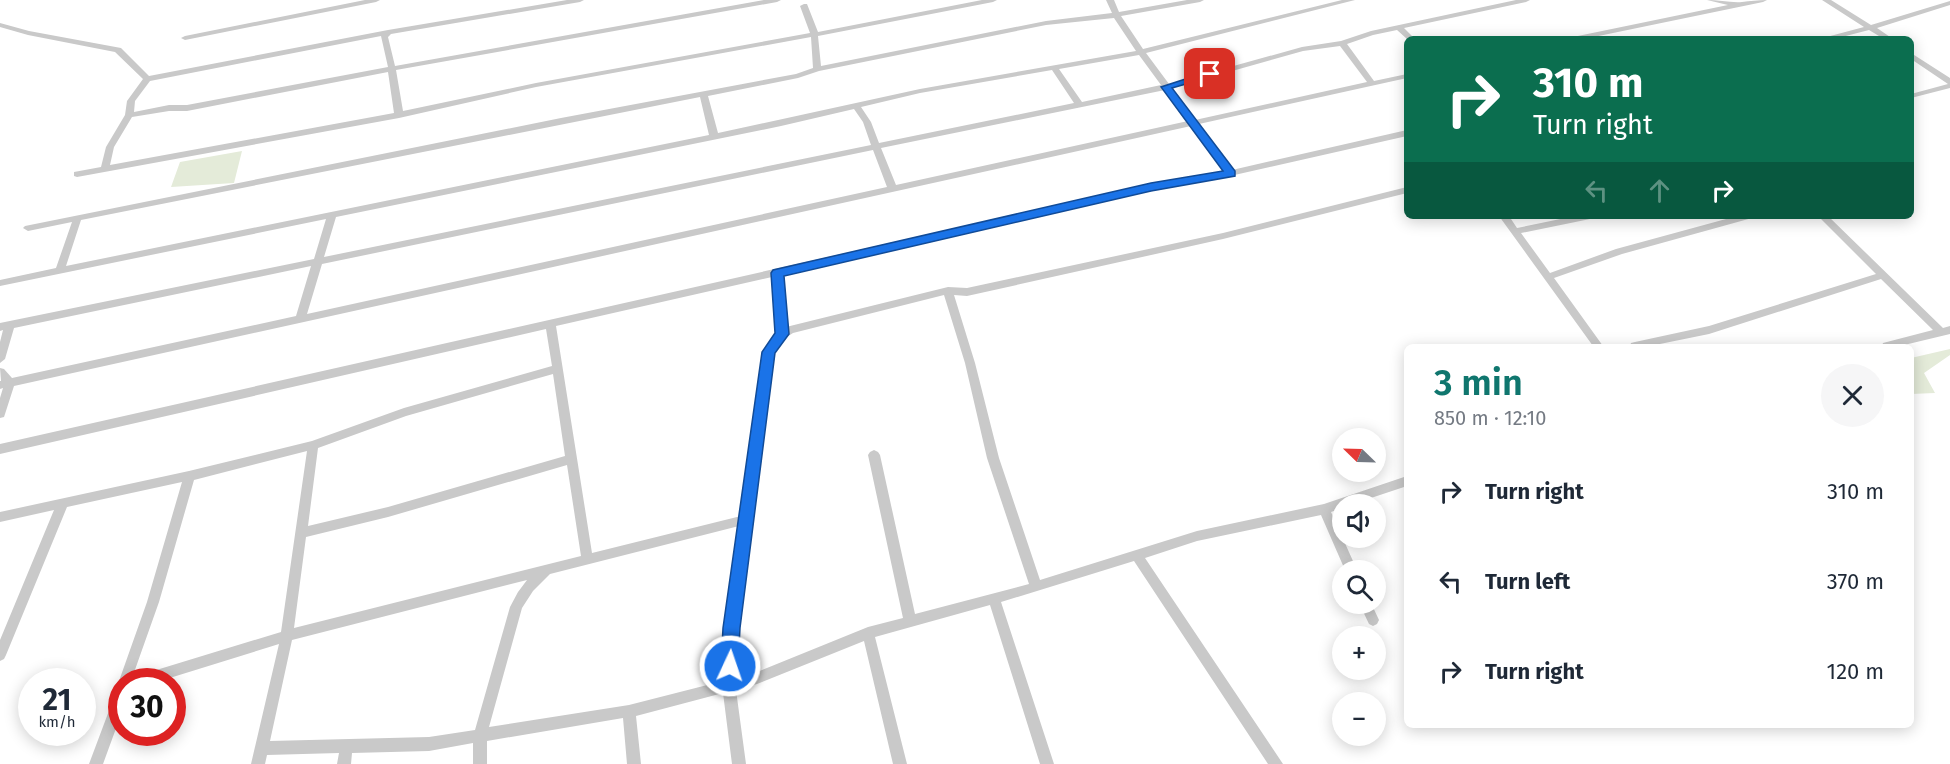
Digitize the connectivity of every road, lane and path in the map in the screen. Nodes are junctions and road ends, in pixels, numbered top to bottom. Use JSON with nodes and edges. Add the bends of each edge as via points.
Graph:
{"nodes":[{"id":1,"x":376,"y":0,"type":"edge"},
{"id":2,"x":580,"y":0,"type":"edge"},
{"id":3,"x":777,"y":0,"type":"edge"},
{"id":4,"x":993,"y":0,"type":"edge"},
{"id":5,"x":1110,"y":0,"type":"edge"},
{"id":6,"x":1200,"y":0,"type":"edge"},
{"id":7,"x":1351,"y":0,"type":"edge"},
{"id":8,"x":1479,"y":0,"type":"edge"},
{"id":9,"x":1526,"y":0,"type":"edge"},
{"id":10,"x":1711,"y":0,"type":"edge"},
{"id":11,"x":1763,"y":0,"type":"edge"},
{"id":12,"x":1826,"y":0,"type":"edge"},
{"id":13,"x":1950,"y":3,"type":"edge"},
{"id":14,"x":1742,"y":5,"type":"junction"},
{"id":15,"x":804,"y":6,"type":"dead end"},
{"id":16,"x":1487,"y":8,"type":"junction"},
{"id":17,"x":1116,"y":15,"type":"junction"},
{"id":18,"x":0,"y":25,"type":"edge"},
{"id":19,"x":1870,"y":26,"type":"junction"},
{"id":20,"x":1400,"y":28,"type":"junction"},
{"id":21,"x":388,"y":32,"type":"junction"},
{"id":22,"x":816,"y":34,"type":"junction"},
{"id":23,"x":1408,"y":36,"type":"edge"},
{"id":24,"x":1589,"y":36,"type":"edge"},
{"id":25,"x":1839,"y":36,"type":"edge"},
{"id":26,"x":1885,"y":36,"type":"edge"},
{"id":27,"x":185,"y":38,"type":"dead end"},
{"id":28,"x":1342,"y":43,"type":"junction"},
{"id":29,"x":1141,"y":52,"type":"junction"},
{"id":30,"x":1914,"y":57,"type":"edge"},
{"id":31,"x":392,"y":69,"type":"junction"},
{"id":32,"x":817,"y":69,"type":"junction"},
{"id":33,"x":1055,"y":69,"type":"junction"},
{"id":34,"x":1404,"y":77,"type":"edge"},
{"id":35,"x":147,"y":79,"type":"junction"},
{"id":36,"x":1372,"y":84,"type":"junction"},
{"id":37,"x":1950,"y":84,"type":"edge"},
{"id":38,"x":1166,"y":87,"type":"junction"},
{"id":39,"x":703,"y":94,"type":"junction"},
{"id":40,"x":1914,"y":95,"type":"edge"},
{"id":41,"x":1079,"y":104,"type":"junction"},
{"id":42,"x":856,"y":105,"type":"junction"},
{"id":43,"x":129,"y":115,"type":"junction"},
{"id":44,"x":399,"y":115,"type":"junction"},
{"id":45,"x":1195,"y":124,"type":"junction"},
{"id":46,"x":1404,"y":134,"type":"edge"},
{"id":47,"x":714,"y":136,"type":"junction"},
{"id":48,"x":875,"y":148,"type":"junction"},
{"id":49,"x":105,"y":169,"type":"junction"},
{"id":50,"x":497,"y":172,"type":"dead end"},
{"id":51,"x":1230,"y":173,"type":"junction"},
{"id":52,"x":77,"y":174,"type":"dead end"},
{"id":53,"x":491,"y":181,"type":"junction"},
{"id":54,"x":893,"y":190,"type":"junction"},
{"id":55,"x":1404,"y":191,"type":"edge"},
{"id":56,"x":332,"y":214,"type":"junction"},
{"id":57,"x":78,"y":218,"type":"junction"},
{"id":58,"x":1506,"y":219,"type":"edge"},
{"id":59,"x":1575,"y":219,"type":"edge"},
{"id":60,"x":1738,"y":219,"type":"edge"},
{"id":61,"x":1826,"y":219,"type":"edge"},
{"id":62,"x":28,"y":228,"type":"dead end"},
{"id":63,"x":1516,"y":231,"type":"junction"},
{"id":64,"x":319,"y":260,"type":"junction"},
{"id":65,"x":60,"y":270,"type":"junction"},
{"id":66,"x":777,"y":273,"type":"junction"},
{"id":67,"x":1883,"y":275,"type":"junction"},
{"id":68,"x":1548,"y":277,"type":"junction"},
{"id":69,"x":0,"y":283,"type":"edge"},
{"id":70,"x":948,"y":291,"type":"junction"},
{"id":71,"x":300,"y":320,"type":"junction"},
{"id":72,"x":550,"y":323,"type":"junction"},
{"id":73,"x":5,"y":326,"type":"edge"},
{"id":74,"x":1946,"y":331,"type":"edge"},
{"id":75,"x":782,"y":334,"type":"junction"},
{"id":76,"x":1597,"y":344,"type":"edge"},
{"id":77,"x":1644,"y":344,"type":"edge"},
{"id":78,"x":1895,"y":344,"type":"edge"},
{"id":79,"x":0,"y":359,"type":"edge"},
{"id":80,"x":556,"y":369,"type":"junction"},
{"id":81,"x":0,"y":372,"type":"edge"},
{"id":82,"x":5,"y":384,"type":"edge"},
{"id":83,"x":0,"y":414,"type":"edge"},
{"id":84,"x":313,"y":445,"type":"junction"},
{"id":85,"x":0,"y":449,"type":"edge"},
{"id":86,"x":874,"y":455,"type":"dead end"},
{"id":87,"x":571,"y":459,"type":"junction"},
{"id":88,"x":189,"y":476,"type":"junction"},
{"id":89,"x":1404,"y":482,"type":"edge"},
{"id":90,"x":62,"y":505,"type":"junction"},
{"id":91,"x":1324,"y":509,"type":"junction"},
{"id":92,"x":0,"y":517,"type":"edge"},
{"id":93,"x":747,"y":519,"type":"junction"},
{"id":94,"x":301,"y":533,"type":"junction"},
{"id":95,"x":1136,"y":555,"type":"junction"},
{"id":96,"x":586,"y":559,"type":"junction"},
{"id":97,"x":1347,"y":560,"type":"edge"},
{"id":98,"x":547,"y":570,"type":"junction"},
{"id":99,"x":1036,"y":587,"type":"junction"},
{"id":100,"x":994,"y":600,"type":"junction"},
{"id":101,"x":1370,"y":614,"type":"edge"},
{"id":102,"x":1373,"y":620,"type":"dead end"},
{"id":103,"x":910,"y":621,"type":"junction"},
{"id":104,"x":868,"y":633,"type":"junction"},
{"id":105,"x":287,"y":636,"type":"junction"},
{"id":106,"x":0,"y":656,"type":"edge"},
{"id":107,"x":130,"y":668,"type":"edge"},
{"id":108,"x":182,"y":668,"type":"edge"},
{"id":109,"x":729,"y":686,"type":"junction"},
{"id":110,"x":629,"y":711,"type":"junction"},
{"id":111,"x":108,"y":731,"type":"edge"},
{"id":112,"x":480,"y":737,"type":"junction"},
{"id":113,"x":345,"y":747,"type":"junction"},
{"id":114,"x":262,"y":748,"type":"junction"},
{"id":115,"x":96,"y":764,"type":"edge"},
{"id":116,"x":258,"y":764,"type":"edge"},
{"id":117,"x":344,"y":764,"type":"edge"},
{"id":118,"x":480,"y":764,"type":"edge"},
{"id":119,"x":634,"y":764,"type":"edge"},
{"id":120,"x":739,"y":764,"type":"edge"},
{"id":121,"x":900,"y":764,"type":"edge"},
{"id":122,"x":1047,"y":764,"type":"edge"},
{"id":123,"x":1276,"y":764,"type":"edge"}],
"edges":[{"from":1,"to":27,"type":"street"},
{"from":2,"to":21,"type":"street"},
{"from":3,"to":31,"type":"street"},
{"from":4,"to":22,"type":"street"},
{"from":5,"to":17,"type":"street"},
{"from":6,"to":17,"type":"street"},
{"from":7,"to":29,"type":"street"},
{"from":8,"to":16,"type":"street"},
{"from":9,"to":16,"type":"street"},
{"from":10,"to":14,"type":"street"},
{"from":11,"to":14,"type":"street"},
{"from":12,"to":19,"type":"street"},
{"from":13,"to":19,"type":"street"},
{"from":14,"to":24,"type":"street"},
{"from":15,"to":22,"type":"street"},
{"from":16,"to":20,"type":"street"},
{"from":17,"to":29,"type":"street"},
{"from":17,"to":32,"type":"street","via":[[1046,23]]},
{"from":18,"to":35,"type":"street","via":[[118,50]]},
{"from":19,"to":25,"type":"street"},
{"from":19,"to":26,"type":"street"},
{"from":20,"to":23,"type":"street"},
{"from":20,"to":28,"type":"street"},
{"from":21,"to":31,"type":"street","via":[[384,37]]},
{"from":21,"to":35,"type":"street"},
{"from":22,"to":32,"type":"street"},
{"from":22,"to":44,"type":"street","via":[[536,85]]},
{"from":28,"to":36,"type":"street"},
{"from":28,"to":38,"type":"street","via":[[1276,55]]},
{"from":29,"to":33,"type":"street"},
{"from":29,"to":38,"type":"street"},
{"from":30,"to":37,"type":"street"},
{"from":31,"to":43,"type":"street","via":[[187,108]]},
{"from":31,"to":44,"type":"street"},
{"from":32,"to":39,"type":"street"},
{"from":33,"to":41,"type":"street"},
{"from":33,"to":42,"type":"street","via":[[960,83]]},
{"from":34,"to":36,"type":"street"},
{"from":35,"to":43,"type":"street","via":[[131,101]]},
{"from":36,"to":45,"type":"street"},
{"from":37,"to":40,"type":"street"},
{"from":38,"to":41,"type":"street"},
{"from":38,"to":45,"type":"street"},
{"from":39,"to":47,"type":"street"},
{"from":39,"to":57,"type":"street"},
{"from":41,"to":48,"type":"street"},
{"from":42,"to":47,"type":"street"},
{"from":42,"to":48,"type":"street","via":[[867,122]]},
{"from":43,"to":49,"type":"street","via":[[110,147]]},
{"from":44,"to":49,"type":"street"},
{"from":45,"to":51,"type":"street"},
{"from":45,"to":54,"type":"street"},
{"from":46,"to":51,"type":"street"},
{"from":47,"to":53,"type":"street"},
{"from":48,"to":54,"type":"street"},
{"from":48,"to":64,"type":"street"},
{"from":49,"to":52,"type":"street"},
{"from":50,"to":53,"type":"street"},
{"from":51,"to":66,"type":"street","via":[[1151,187]]},
{"from":53,"to":56,"type":"street"},
{"from":54,"to":71,"type":"street"},
{"from":55,"to":70,"type":"street","via":[[1223,236],[967,292]]},
{"from":56,"to":64,"type":"street"},
{"from":56,"to":65,"type":"street"},
{"from":57,"to":62,"type":"street"},
{"from":57,"to":65,"type":"street"},
{"from":58,"to":63,"type":"street"},
{"from":59,"to":63,"type":"street"},
{"from":60,"to":68,"type":"street","via":[[1619,251]]},
{"from":61,"to":67,"type":"street"},
{"from":63,"to":68,"type":"street"},
{"from":64,"to":71,"type":"street"},
{"from":64,"to":73,"type":"street"},
{"from":65,"to":69,"type":"street"},
{"from":66,"to":72,"type":"street"},
{"from":66,"to":75,"type":"street"},
{"from":67,"to":74,"type":"street"},
{"from":67,"to":77,"type":"street","via":[[1709,330]]},
{"from":68,"to":76,"type":"street"},
{"from":70,"to":75,"type":"street"},
{"from":70,"to":99,"type":"street","via":[[993,458]]},
{"from":71,"to":82,"type":"street"},
{"from":72,"to":80,"type":"street"},
{"from":72,"to":85,"type":"street"},
{"from":73,"to":79,"type":"street"},
{"from":74,"to":78,"type":"street"},
{"from":75,"to":93,"type":"street","via":[[768,352]]},
{"from":80,"to":84,"type":"street","via":[[404,412]]},
{"from":80,"to":87,"type":"street"},
{"from":81,"to":82,"type":"street"},
{"from":82,"to":83,"type":"street"},
{"from":84,"to":88,"type":"street"},
{"from":84,"to":94,"type":"street"},
{"from":86,"to":103,"type":"street"},
{"from":87,"to":94,"type":"street"},
{"from":87,"to":96,"type":"street"},
{"from":88,"to":90,"type":"street"},
{"from":88,"to":107,"type":"street"},
{"from":89,"to":91,"type":"street"},
{"from":90,"to":92,"type":"street"},
{"from":90,"to":106,"type":"street"},
{"from":91,"to":95,"type":"street","via":[[1197,536]]},
{"from":91,"to":97,"type":"street"},
{"from":93,"to":96,"type":"street"},
{"from":93,"to":109,"type":"street","via":[[732,628]]},
{"from":94,"to":105,"type":"street"},
{"from":95,"to":99,"type":"street"},
{"from":95,"to":123,"type":"street"},
{"from":96,"to":98,"type":"street"},
{"from":98,"to":105,"type":"street"},
{"from":98,"to":112,"type":"street","via":[[523,592],[516,607]]},
{"from":99,"to":100,"type":"street"},
{"from":100,"to":103,"type":"street"},
{"from":100,"to":122,"type":"street"},
{"from":101,"to":102,"type":"street"},
{"from":103,"to":104,"type":"street"},
{"from":104,"to":109,"type":"street"},
{"from":104,"to":121,"type":"street"},
{"from":105,"to":108,"type":"street"},
{"from":105,"to":114,"type":"street"},
{"from":109,"to":110,"type":"street"},
{"from":109,"to":120,"type":"street"},
{"from":110,"to":112,"type":"street"},
{"from":110,"to":119,"type":"street"},
{"from":111,"to":115,"type":"street"},
{"from":112,"to":113,"type":"street","via":[[429,744]]},
{"from":112,"to":118,"type":"street"},
{"from":113,"to":114,"type":"street"},
{"from":113,"to":117,"type":"street"},
{"from":114,"to":116,"type":"street"}]}
